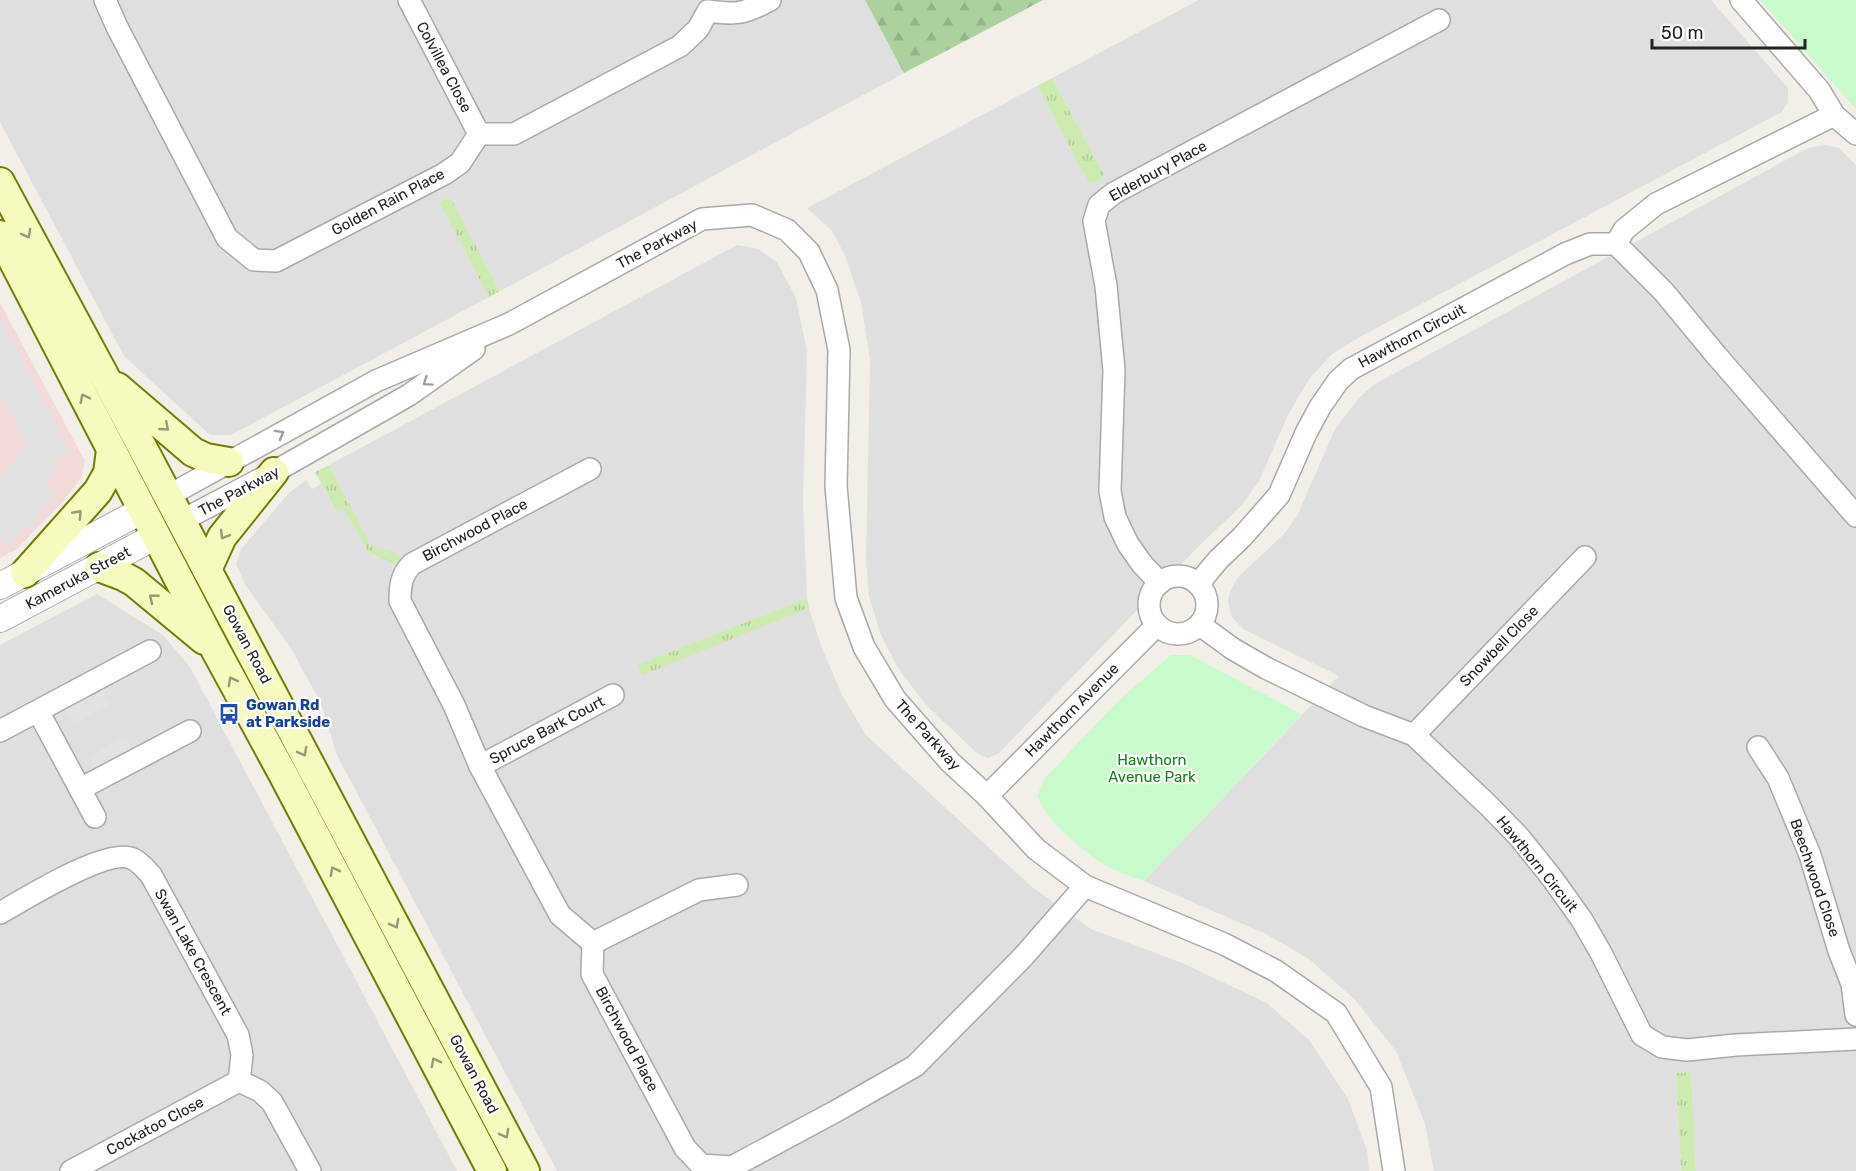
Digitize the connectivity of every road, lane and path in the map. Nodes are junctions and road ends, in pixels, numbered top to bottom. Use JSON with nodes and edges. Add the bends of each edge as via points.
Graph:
{"nodes":[{"id":1,"x":105,"y":0,"type":"edge"},
{"id":2,"x":409,"y":0,"type":"edge"},
{"id":3,"x":770,"y":0,"type":"edge"},
{"id":4,"x":1741,"y":0,"type":"edge"},
{"id":5,"x":705,"y":6,"type":"edge"},
{"id":6,"x":1439,"y":20,"type":"dead end"},
{"id":7,"x":1834,"y":115,"type":"junction"},
{"id":8,"x":479,"y":134,"type":"junction"},
{"id":9,"x":1856,"y":134,"type":"edge"},
{"id":10,"x":0,"y":182,"type":"edge"},
{"id":11,"x":0,"y":235,"type":"edge"},
{"id":12,"x":1616,"y":244,"type":"junction"},
{"id":13,"x":509,"y":324,"type":"junction"},
{"id":14,"x":104,"y":375,"type":"junction"},
{"id":15,"x":111,"y":450,"type":"junction"},
{"id":16,"x":229,"y":462,"type":"junction"},
{"id":17,"x":590,"y":469,"type":"dead end"},
{"id":18,"x":274,"y":472,"type":"junction"},
{"id":19,"x":168,"y":496,"type":"junction"},
{"id":20,"x":143,"y":510,"type":"junction"},
{"id":21,"x":1856,"y":516,"type":"edge"},
{"id":22,"x":181,"y":521,"type":"junction"},
{"id":23,"x":156,"y":536,"type":"junction"},
{"id":24,"x":1585,"y":557,"type":"dead end"},
{"id":25,"x":99,"y":567,"type":"junction"},
{"id":26,"x":207,"y":570,"type":"junction"},
{"id":27,"x":25,"y":573,"type":"junction"},
{"id":28,"x":1160,"y":583,"type":"junction"},
{"id":29,"x":1198,"y":584,"type":"junction"},
{"id":30,"x":0,"y":586,"type":"edge"},
{"id":31,"x":0,"y":619,"type":"edge"},
{"id":32,"x":1156,"y":625,"type":"junction"},
{"id":33,"x":1200,"y":625,"type":"junction"},
{"id":34,"x":214,"y":649,"type":"junction"},
{"id":35,"x":150,"y":651,"type":"dead end"},
{"id":36,"x":614,"y":695,"type":"dead end"},
{"id":37,"x":38,"y":711,"type":"junction"},
{"id":38,"x":0,"y":731,"type":"edge"},
{"id":39,"x":190,"y":731,"type":"dead end"},
{"id":40,"x":1414,"y":735,"type":"junction"},
{"id":41,"x":1758,"y":747,"type":"dead end"},
{"id":42,"x":480,"y":766,"type":"junction"},
{"id":43,"x":80,"y":789,"type":"junction"},
{"id":44,"x":987,"y":796,"type":"junction"},
{"id":45,"x":96,"y":817,"type":"dead end"},
{"id":46,"x":737,"y":885,"type":"dead end"},
{"id":47,"x":1084,"y":886,"type":"junction"},
{"id":48,"x":0,"y":913,"type":"edge"},
{"id":49,"x":593,"y":943,"type":"junction"},
{"id":50,"x":1856,"y":1015,"type":"edge"},
{"id":51,"x":1856,"y":1039,"type":"edge"},
{"id":52,"x":239,"y":1081,"type":"junction"},
{"id":53,"x":71,"y":1171,"type":"edge"},
{"id":54,"x":310,"y":1171,"type":"edge"},
{"id":55,"x":492,"y":1171,"type":"edge"},
{"id":56,"x":525,"y":1171,"type":"edge"},
{"id":57,"x":1394,"y":1171,"type":"edge"}],
"edges":[{"from":1,"to":8,"type":"street","name":"Golden Rain Place","via":[[227,238],[254,260],[276,261],[444,174],[460,163]]},
{"from":2,"to":8,"type":"street","name":"Colvillea Close"},
{"from":3,"to":5,"type":"street","via":[[733,14]]},
{"from":4,"to":7,"type":"street","via":[[1819,90]]},
{"from":5,"to":8,"type":"street","via":[[698,29],[670,52],[514,134]]},
{"from":6,"to":28,"type":"street","name":"Elderbury Place","via":[[1114,193],[1100,205],[1094,221],[1106,286],[1114,370],[1110,491],[1115,517],[1128,544]]},
{"from":7,"to":9,"type":"street"},
{"from":7,"to":12,"type":"street","via":[[1656,204],[1624,230]]},
{"from":10,"to":14,"type":"main road","name":"Gowan Road","one_way":true},
{"from":15,"to":11,"type":"main road","name":"Gowan Road","one_way":true},
{"from":12,"to":21,"type":"street","via":[[1664,292]]},
{"from":12,"to":29,"type":"street","name":"Hawthorn Circuit","via":[[1590,243],[1565,254],[1351,369],[1320,407],[1279,495]]},
{"from":16,"to":13,"type":"street","name":"The Parkway","one_way":true,"via":[[376,381]]},
{"from":13,"to":18,"type":"street","name":"The Parkway","one_way":true,"via":[[409,394]]},
{"from":13,"to":44,"type":"street","name":"The Parkway","via":[[702,219],[752,214],[787,230],[809,252],[827,290],[839,350],[836,486],[846,598],[864,648],[894,699],[950,762]]},
{"from":14,"to":16,"type":"main road","one_way":true,"via":[[193,452]]},
{"from":14,"to":19,"type":"main road","name":"Gowan Road"},
{"from":15,"to":20,"type":"main road","name":"Gowan Road"},
{"from":27,"to":15,"type":"main road","one_way":true,"via":[[98,491],[108,473]]},
{"from":16,"to":19,"type":"street","name":"The Parkway"},
{"from":17,"to":42,"type":"street","name":"Birchwood Place","via":[[412,564],[400,584],[400,601],[454,705]]},
{"from":18,"to":22,"type":"street","name":"The Parkway"},
{"from":18,"to":26,"type":"main road","one_way":true,"via":[[222,537]]},
{"from":19,"to":20,"type":"main road"},
{"from":19,"to":22,"type":"main road","name":"Gowan Road"},
{"from":20,"to":23,"type":"main road","name":"Gowan Road"},
{"from":20,"to":27,"type":"street","name":"Kameruka Street"},
{"from":22,"to":23,"type":"main road"},
{"from":22,"to":26,"type":"main road","name":"Gowan Road"},
{"from":23,"to":25,"type":"street","name":"Kameruka Street"},
{"from":23,"to":34,"type":"main road","name":"Gowan Road"},
{"from":24,"to":40,"type":"street","name":"Snowbell Close"},
{"from":25,"to":31,"type":"street","name":"Kameruka Street"},
{"from":34,"to":25,"type":"main road","one_way":true,"via":[[134,582]]},
{"from":26,"to":56,"type":"main road","name":"Gowan Road","one_way":true},
{"from":27,"to":30,"type":"street","name":"Kameruka Street"},
{"from":28,"to":29,"type":"street","via":[[1179,576]]},
{"from":28,"to":32,"type":"street","via":[[1149,603]]},
{"from":29,"to":33,"type":"street","via":[[1208,604]]},
{"from":32,"to":33,"type":"street","via":[[1178,634]]},
{"from":32,"to":44,"type":"street","name":"Hawthorn Avenue"},
{"from":33,"to":40,"type":"street","name":"Hawthorn Circuit","via":[[1266,668],[1364,716]]},
{"from":55,"to":34,"type":"main road","name":"Gowan Road","one_way":true},
{"from":35,"to":37,"type":"street"},
{"from":36,"to":42,"type":"street","name":"Spruce Bark Court"},
{"from":37,"to":38,"type":"street"},
{"from":37,"to":43,"type":"street"},
{"from":39,"to":43,"type":"street"},
{"from":40,"to":51,"type":"street","name":"Hawthorn Circuit","via":[[1520,838],[1552,878],[1601,953],[1642,1035],[1662,1047],[1687,1050]]},
{"from":41,"to":50,"type":"street","name":"Beechwood Close","via":[[1778,778],[1810,855],[1852,984]]},
{"from":42,"to":49,"type":"street","name":"Birchwood Place","via":[[560,915]]},
{"from":43,"to":45,"type":"street"},
{"from":44,"to":47,"type":"street","name":"The Parkway","via":[[1036,849]]},
{"from":46,"to":49,"type":"street","via":[[699,890]]},
{"from":47,"to":49,"type":"street","name":"Birchwood Place","via":[[1022,958],[915,1066],[732,1167],[701,1165],[685,1148],[592,974]]},
{"from":47,"to":57,"type":"street","name":"The Parkway","via":[[1224,944],[1276,971],[1336,1013],[1381,1087]]},
{"from":48,"to":52,"type":"street","name":"Swan Lake Crescent","via":[[91,864],[113,856],[133,858],[151,875],[238,1035],[242,1055]]},
{"from":52,"to":53,"type":"street","name":"Cockatoo Close"},
{"from":52,"to":54,"type":"street","via":[[272,1102]]}]}
